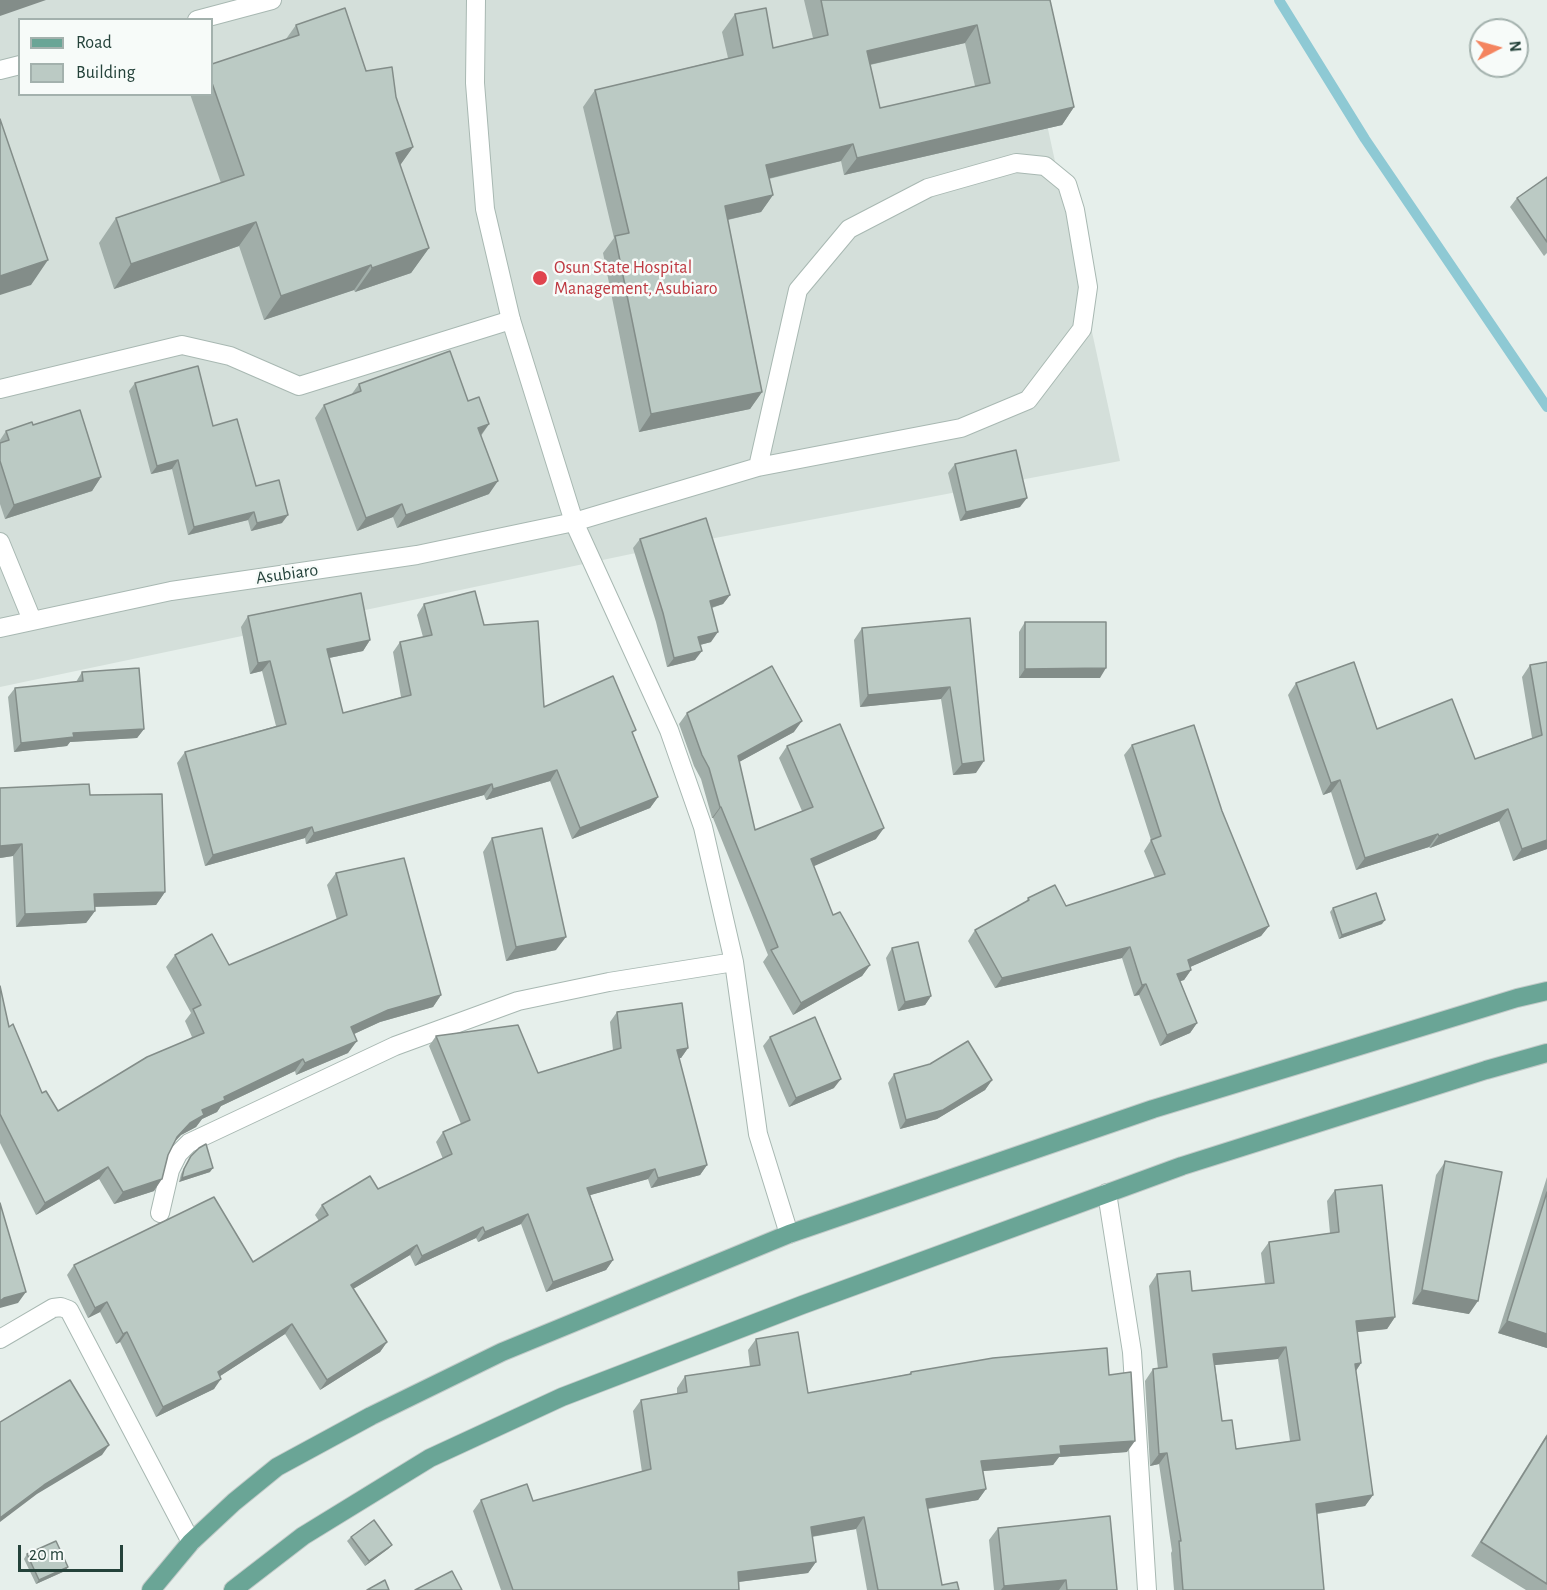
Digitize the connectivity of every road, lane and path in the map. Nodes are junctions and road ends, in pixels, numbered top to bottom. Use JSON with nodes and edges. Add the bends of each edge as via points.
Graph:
{"nodes":[{"id":1,"x":272,"y":0,"type":"edge"},
{"id":2,"x":476,"y":0,"type":"edge"},
{"id":3,"x":204,"y":18,"type":"edge"},
{"id":4,"x":18,"y":66,"type":"edge"},
{"id":5,"x":0,"y":70,"type":"edge"},
{"id":6,"x":511,"y":320,"type":"junction"},
{"id":7,"x":0,"y":389,"type":"edge"},
{"id":8,"x":758,"y":467,"type":"junction"},
{"id":9,"x":574,"y":522,"type":"junction"},
{"id":10,"x":0,"y":542,"type":"edge"},
{"id":11,"x":32,"y":620,"type":"junction"},
{"id":12,"x":0,"y":628,"type":"edge"},
{"id":13,"x":735,"y":962,"type":"junction"},
{"id":14,"x":1547,"y":991,"type":"edge"},
{"id":15,"x":1547,"y":1053,"type":"edge"},
{"id":16,"x":1107,"y":1193,"type":"junction"},
{"id":17,"x":160,"y":1213,"type":"dead end"},
{"id":18,"x":789,"y":1234,"type":"junction"},
{"id":19,"x":0,"y":1339,"type":"edge"},
{"id":20,"x":191,"y":1542,"type":"junction"},
{"id":21,"x":151,"y":1590,"type":"edge"},
{"id":22,"x":233,"y":1590,"type":"edge"},
{"id":23,"x":1147,"y":1590,"type":"edge"}],
"edges":[{"from":1,"to":3,"type":"street"},
{"from":2,"to":6,"type":"street","via":[[475,83],[484,209]]},
{"from":4,"to":5,"type":"street"},
{"from":6,"to":7,"type":"street","via":[[299,386],[230,356],[182,345]]},
{"from":6,"to":9,"type":"street"},
{"from":8,"to":8,"type":"street","name":"Asubiaro","via":[[798,290],[849,229],[928,188],[1016,163],[1045,166],[1067,184],[1088,286],[1082,329],[1028,400],[961,428]]},
{"from":8,"to":9,"type":"street","name":"Asubiaro"},
{"from":9,"to":11,"type":"street","name":"Asubiaro","via":[[417,555],[171,591]]},
{"from":9,"to":13,"type":"street","via":[[669,730],[703,827]]},
{"from":10,"to":11,"type":"street"},
{"from":11,"to":12,"type":"street","name":"Asubiaro"},
{"from":13,"to":17,"type":"street","via":[[518,1001],[395,1046],[189,1143],[170,1170]]},
{"from":13,"to":18,"type":"street","via":[[758,1134]]},
{"from":14,"to":18,"type":"main road","via":[[1153,1109]]},
{"from":15,"to":16,"type":"main road"},
{"from":16,"to":22,"type":"main road","via":[[562,1397],[430,1458],[303,1536]]},
{"from":16,"to":23,"type":"street","via":[[1132,1352]]},
{"from":18,"to":20,"type":"main road","via":[[502,1352],[371,1416],[278,1467]]},
{"from":19,"to":20,"type":"street","via":[[53,1308],[69,1311]]},
{"from":20,"to":21,"type":"main road"}]}
